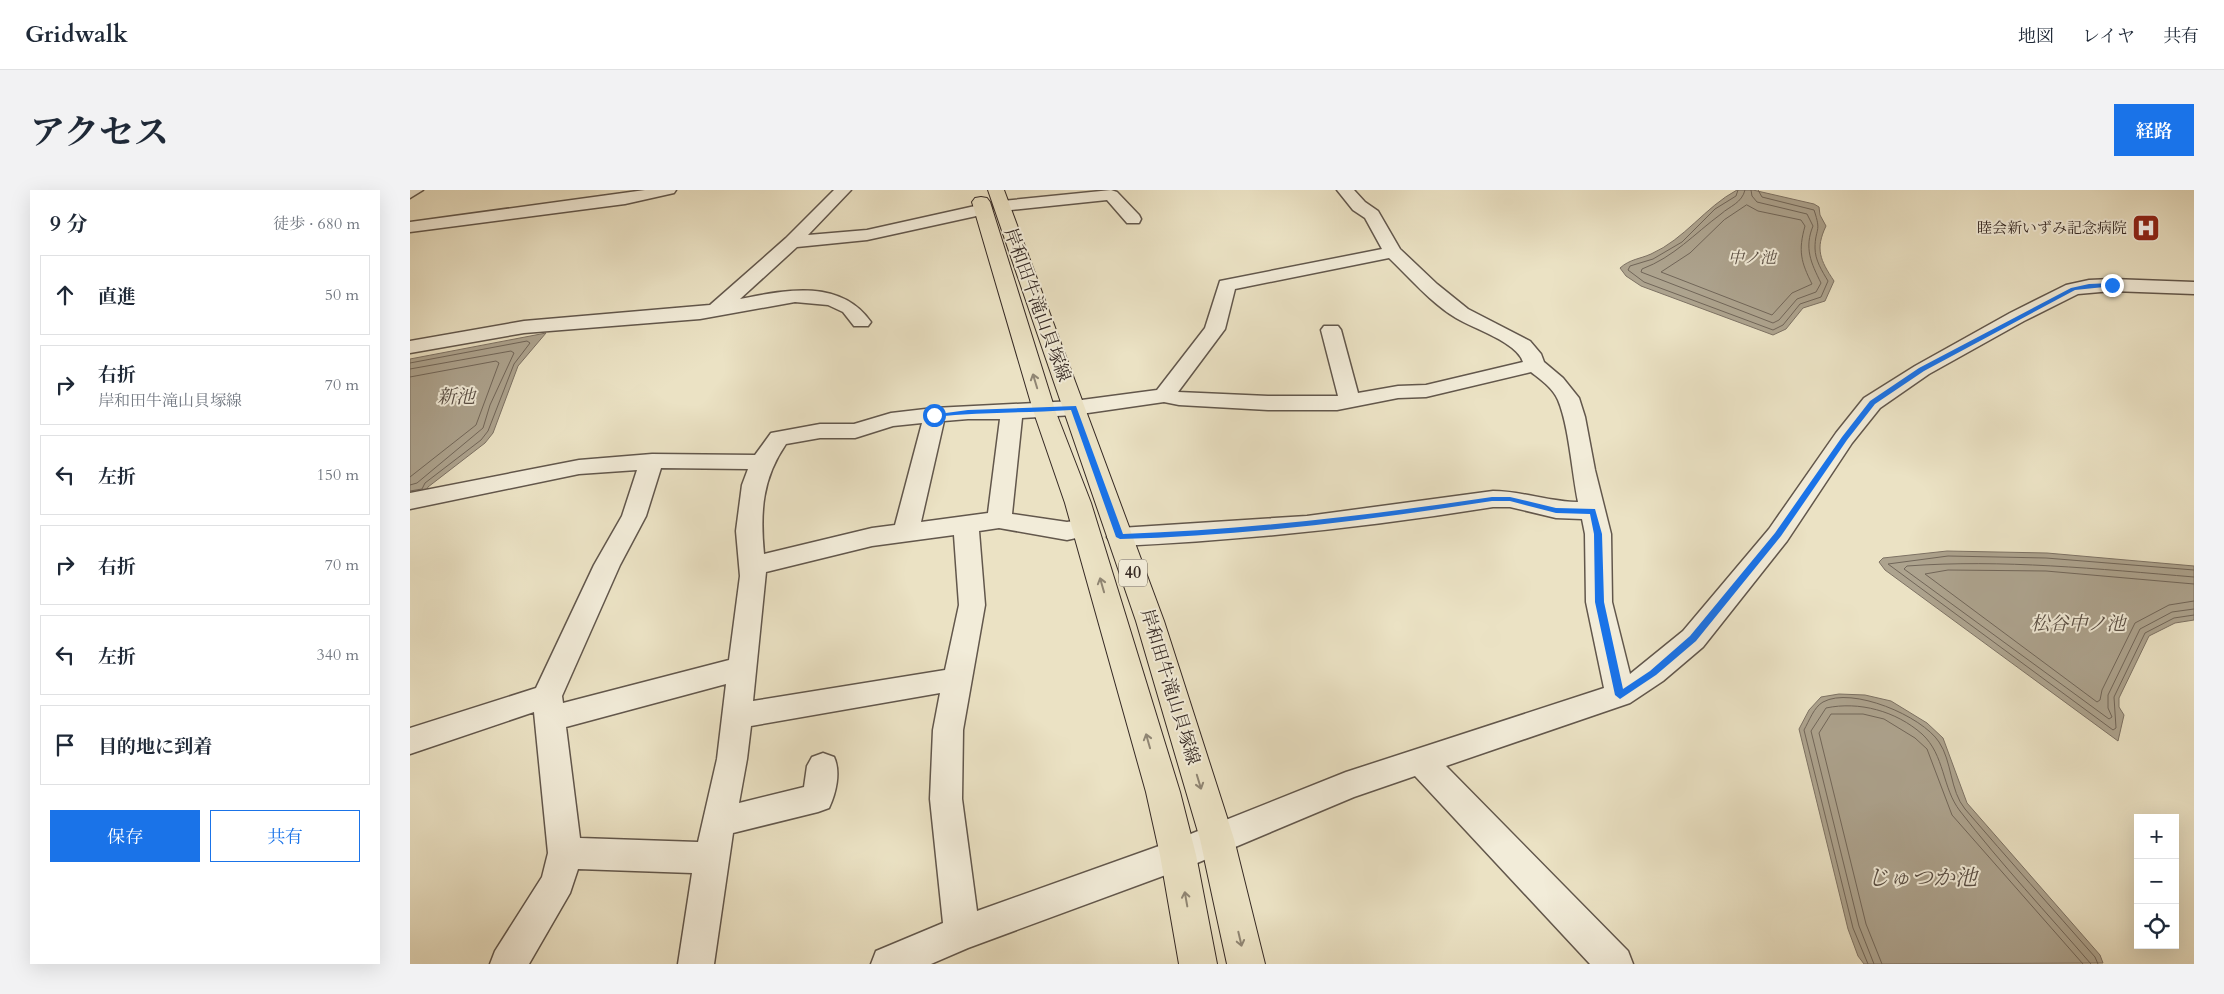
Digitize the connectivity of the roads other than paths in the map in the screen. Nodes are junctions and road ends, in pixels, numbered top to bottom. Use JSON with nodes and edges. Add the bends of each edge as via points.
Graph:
{"nodes":[{"id":1,"x":415,"y":190,"type":"edge"},
{"id":2,"x":668,"y":190,"type":"edge"},
{"id":3,"x":843,"y":190,"type":"edge"},
{"id":4,"x":1345,"y":190,"type":"edge"},
{"id":5,"x":410,"y":193,"type":"edge"},
{"id":6,"x":619,"y":195,"type":"edge"},
{"id":7,"x":990,"y":199,"type":"edge"},
{"id":8,"x":1133,"y":219,"type":"dead end"},
{"id":9,"x":410,"y":227,"type":"edge"},
{"id":10,"x":792,"y":242,"type":"junction"},
{"id":11,"x":1393,"y":252,"type":"junction"},
{"id":12,"x":2194,"y":288,"type":"edge"},
{"id":13,"x":717,"y":309,"type":"junction"},
{"id":14,"x":861,"y":322,"type":"dead end"},
{"id":15,"x":1331,"y":330,"type":"dead end"},
{"id":16,"x":410,"y":347,"type":"edge"},
{"id":17,"x":1535,"y":365,"type":"junction"},
{"id":18,"x":1164,"y":396,"type":"junction"},
{"id":19,"x":1350,"y":401,"type":"junction"},
{"id":20,"x":1074,"y":408,"type":"junction"},
{"id":21,"x":1044,"y":410,"type":"junction"},
{"id":22,"x":1012,"y":412,"type":"junction"},
{"id":23,"x":934,"y":415,"type":"junction"},
{"id":24,"x":652,"y":461,"type":"junction"},
{"id":25,"x":762,"y":462,"type":"junction"},
{"id":26,"x":410,"y":501,"type":"edge"},
{"id":27,"x":1593,"y":511,"type":"junction"},
{"id":28,"x":999,"y":520,"type":"junction"},
{"id":29,"x":966,"y":524,"type":"junction"},
{"id":30,"x":1085,"y":528,"type":"junction"},
{"id":31,"x":906,"y":532,"type":"junction"},
{"id":32,"x":1120,"y":537,"type":"junction"},
{"id":33,"x":752,"y":566,"type":"junction"},
{"id":34,"x":742,"y":668,"type":"junction"},
{"id":35,"x":958,"y":679,"type":"junction"},
{"id":36,"x":1620,"y":695,"type":"junction"},
{"id":37,"x":549,"y":708,"type":"junction"},
{"id":38,"x":737,"y":716,"type":"junction"},
{"id":39,"x":410,"y":741,"type":"edge"},
{"id":40,"x":1422,"y":761,"type":"junction"},
{"id":41,"x":823,"y":766,"type":"dead end"},
{"id":42,"x":718,"y":822,"type":"junction"},
{"id":43,"x":1217,"y":839,"type":"junction"},
{"id":44,"x":565,"y":853,"type":"junction"},
{"id":45,"x":1178,"y":855,"type":"junction"},
{"id":46,"x":711,"y":858,"type":"junction"},
{"id":47,"x":962,"y":933,"type":"junction"},
{"id":48,"x":508,"y":964,"type":"edge"},
{"id":49,"x":696,"y":964,"type":"edge"},
{"id":50,"x":889,"y":964,"type":"edge"},
{"id":51,"x":1198,"y":964,"type":"edge"},
{"id":52,"x":1246,"y":964,"type":"edge"},
{"id":53,"x":1615,"y":964,"type":"edge"}],
"edges":[{"from":1,"to":5,"type":"street"},
{"from":2,"to":6,"type":"street"},
{"from":3,"to":10,"type":"street"},
{"from":4,"to":11,"type":"street","via":[[1359,206],[1372,214]]},
{"from":6,"to":9,"type":"street"},
{"from":7,"to":8,"type":"street","via":[[1111,195]]},
{"from":7,"to":10,"type":"street","via":[[867,235]]},
{"from":7,"to":20,"type":"main road","name":"岸和田牛滝山貝塚線","number":"40"},
{"from":21,"to":7,"type":"main road","name":"岸和田牛滝山貝塚線","number":"40","one_way":true},
{"from":10,"to":13,"type":"street"},
{"from":11,"to":17,"type":"street","via":[[1461,312],[1523,345]]},
{"from":11,"to":18,"type":"street","via":[[1227,285],[1215,329]]},
{"from":12,"to":36,"type":"street","via":[[2112,285],[2073,289],[1922,370],[1872,403],[1778,534],[1693,639],[1653,673]]},
{"from":13,"to":14,"type":"street","via":[[787,297],[816,296],[840,302],[855,312]]},
{"from":13,"to":16,"type":"street","via":[[524,327]]},
{"from":15,"to":19,"type":"street"},
{"from":17,"to":19,"type":"street","via":[[1426,391],[1398,392]]},
{"from":17,"to":27,"type":"street","via":[[1556,382],[1568,398]]},
{"from":18,"to":19,"type":"street","via":[[1317,404]]},
{"from":18,"to":20,"type":"street"},
{"from":20,"to":21,"type":"street"},
{"from":20,"to":32,"type":"main road","name":"岸和田牛滝山貝塚線","number":"40"},
{"from":21,"to":22,"type":"street"},
{"from":21,"to":30,"type":"main road","name":"岸和田牛滝山貝塚線","number":"40"},
{"from":22,"to":23,"type":"street"},
{"from":22,"to":28,"type":"street"},
{"from":23,"to":25,"type":"street","via":[[891,420],[855,431],[820,431],[779,438]]},
{"from":23,"to":31,"type":"street","via":[[932,436]]},
{"from":24,"to":25,"type":"street"},
{"from":24,"to":26,"type":"street","via":[[579,466]]},
{"from":24,"to":37,"type":"street","via":[[634,516],[607,565]]},
{"from":25,"to":33,"type":"street","via":[[754,485],[749,531]]},
{"from":27,"to":32,"type":"street","via":[[1556,510],[1510,499],[1492,499],[1373,517],[1195,534]]},
{"from":27,"to":36,"type":"street","via":[[1598,534],[1600,602]]},
{"from":28,"to":29,"type":"street"},
{"from":28,"to":30,"type":"street","via":[[1067,531]]},
{"from":29,"to":31,"type":"street"},
{"from":29,"to":35,"type":"street","via":[[972,605]]},
{"from":45,"to":30,"type":"main road","name":"岸和田牛滝山貝塚線","number":"40","one_way":true,"via":[[1163,792]]},
{"from":31,"to":33,"type":"street"},
{"from":32,"to":43,"type":"main road","name":"岸和田牛滝山貝塚線","number":"40","one_way":true,"via":[[1150,621]]},
{"from":33,"to":34,"type":"street"},
{"from":34,"to":37,"type":"street"},
{"from":34,"to":38,"type":"street"},
{"from":35,"to":38,"type":"street"},
{"from":35,"to":47,"type":"street","via":[[948,730],[946,799]]},
{"from":36,"to":40,"type":"street"},
{"from":37,"to":39,"type":"street"},
{"from":37,"to":44,"type":"street"},
{"from":38,"to":42,"type":"street","via":[[732,759]]},
{"from":40,"to":43,"type":"street","via":[[1346,786]]},
{"from":40,"to":53,"type":"street"},
{"from":41,"to":42,"type":"street","via":[[818,798]]},
{"from":42,"to":46,"type":"street"},
{"from":43,"to":45,"type":"street"},
{"from":43,"to":52,"type":"main road","name":"岸和田牛滝山貝塚線","number":"40","one_way":true},
{"from":44,"to":46,"type":"street"},
{"from":44,"to":48,"type":"street","via":[[558,882]]},
{"from":45,"to":47,"type":"street"},
{"from":51,"to":45,"type":"main road","name":"岸和田牛滝山貝塚線","number":"40","one_way":true},
{"from":46,"to":49,"type":"street"},
{"from":47,"to":50,"type":"street"}]}
